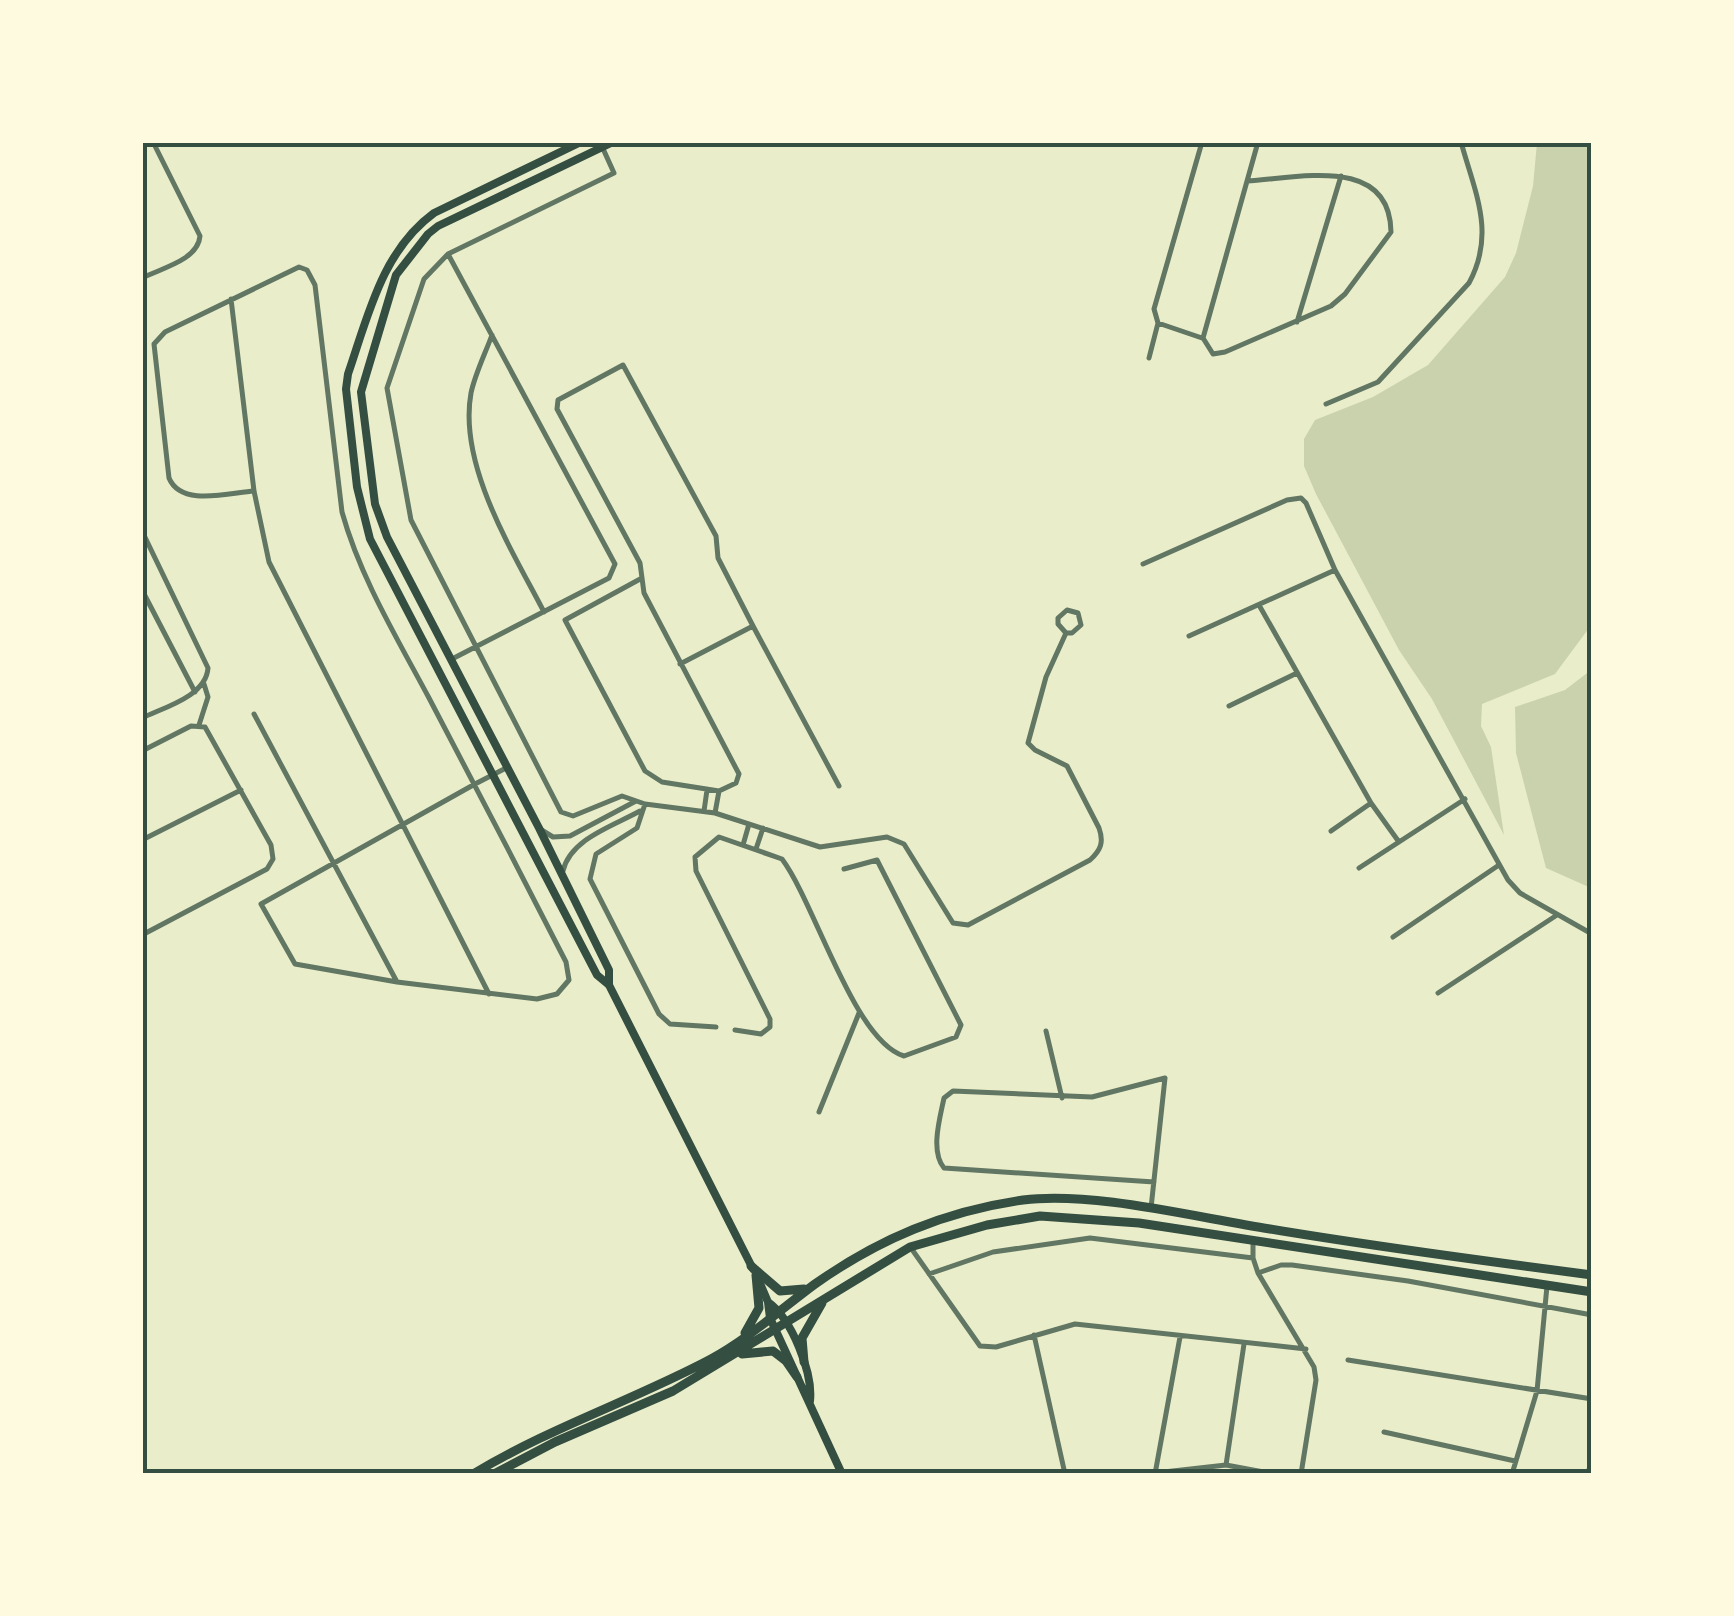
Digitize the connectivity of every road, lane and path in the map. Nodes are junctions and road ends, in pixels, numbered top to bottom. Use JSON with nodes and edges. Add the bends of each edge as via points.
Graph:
{"nodes":[{"id":1,"x":153,"y":142,"type":"edge"},
{"id":2,"x":580,"y":142,"type":"edge"},
{"id":3,"x":613,"y":142,"type":"edge"},
{"id":4,"x":1202,"y":142,"type":"edge"},
{"id":5,"x":1258,"y":142,"type":"edge"},
{"id":6,"x":1461,"y":142,"type":"edge"},
{"id":7,"x":601,"y":145,"type":"edge"},
{"id":8,"x":1341,"y":176,"type":"junction"},
{"id":9,"x":1248,"y":181,"type":"junction"},
{"id":10,"x":448,"y":254,"type":"junction"},
{"id":11,"x":142,"y":278,"type":"edge"},
{"id":12,"x":230,"y":299,"type":"junction"},
{"id":13,"x":1158,"y":322,"type":"junction"},
{"id":14,"x":1296,"y":322,"type":"junction"},
{"id":15,"x":492,"y":334,"type":"junction"},
{"id":16,"x":1202,"y":338,"type":"junction"},
{"id":17,"x":1148,"y":358,"type":"dead end"},
{"id":18,"x":1326,"y":404,"type":"dead end"},
{"id":19,"x":254,"y":491,"type":"junction"},
{"id":20,"x":142,"y":531,"type":"edge"},
{"id":21,"x":1143,"y":564,"type":"dead end"},
{"id":22,"x":1335,"y":570,"type":"junction"},
{"id":23,"x":642,"y":578,"type":"junction"},
{"id":24,"x":142,"y":590,"type":"edge"},
{"id":25,"x":1259,"y":604,"type":"junction"},
{"id":26,"x":544,"y":612,"type":"junction"},
{"id":27,"x":753,"y":626,"type":"junction"},
{"id":28,"x":1066,"y":633,"type":"junction"},
{"id":29,"x":1189,"y":636,"type":"dead end"},
{"id":30,"x":474,"y":647,"type":"junction"},
{"id":31,"x":452,"y":659,"type":"junction"},
{"id":32,"x":680,"y":664,"type":"junction"},
{"id":33,"x":1297,"y":673,"type":"junction"},
{"id":34,"x":204,"y":684,"type":"junction"},
{"id":35,"x":195,"y":692,"type":"junction"},
{"id":36,"x":1229,"y":706,"type":"dead end"},
{"id":37,"x":254,"y":714,"type":"dead end"},
{"id":38,"x":142,"y":718,"type":"edge"},
{"id":39,"x":199,"y":724,"type":"junction"},
{"id":40,"x":142,"y":751,"type":"edge"},
{"id":41,"x":508,"y":767,"type":"junction"},
{"id":42,"x":494,"y":774,"type":"junction"},
{"id":43,"x":474,"y":784,"type":"junction"},
{"id":44,"x":839,"y":786,"type":"dead end"},
{"id":45,"x":708,"y":789,"type":"junction"},
{"id":46,"x":241,"y":790,"type":"junction"},
{"id":47,"x":719,"y":791,"type":"junction"},
{"id":48,"x":1466,"y":799,"type":"junction"},
{"id":49,"x":636,"y":802,"type":"junction"},
{"id":50,"x":1371,"y":803,"type":"junction"},
{"id":51,"x":646,"y":804,"type":"junction"},
{"id":52,"x":640,"y":811,"type":"junction"},
{"id":53,"x":704,"y":812,"type":"junction"},
{"id":54,"x":714,"y":813,"type":"junction"},
{"id":55,"x":749,"y":822,"type":"junction"},
{"id":56,"x":401,"y":826,"type":"junction"},
{"id":57,"x":539,"y":828,"type":"junction"},
{"id":58,"x":763,"y":828,"type":"junction"},
{"id":59,"x":1331,"y":831,"type":"dead end"},
{"id":60,"x":142,"y":840,"type":"edge"},
{"id":61,"x":1399,"y":842,"type":"junction"},
{"id":62,"x":743,"y":845,"type":"junction"},
{"id":63,"x":756,"y":849,"type":"junction"},
{"id":64,"x":332,"y":864,"type":"junction"},
{"id":65,"x":1499,"y":864,"type":"junction"},
{"id":66,"x":1359,"y":868,"type":"dead end"},
{"id":67,"x":844,"y":869,"type":"dead end"},
{"id":68,"x":562,"y":874,"type":"junction"},
{"id":69,"x":1557,"y":914,"type":"junction"},
{"id":70,"x":142,"y":934,"type":"edge"},
{"id":71,"x":1592,"y":934,"type":"edge"},
{"id":72,"x":1393,"y":937,"type":"dead end"},
{"id":73,"x":397,"y":982,"type":"junction"},
{"id":74,"x":609,"y":985,"type":"junction"},
{"id":75,"x":1438,"y":993,"type":"dead end"},
{"id":76,"x":489,"y":994,"type":"junction"},
{"id":77,"x":860,"y":1012,"type":"junction"},
{"id":78,"x":716,"y":1028,"type":"dead end"},
{"id":79,"x":735,"y":1030,"type":"dead end"},
{"id":80,"x":1046,"y":1031,"type":"dead end"},
{"id":81,"x":1062,"y":1098,"type":"junction"},
{"id":82,"x":819,"y":1112,"type":"dead end"},
{"id":83,"x":1161,"y":1135,"type":"junction"},
{"id":84,"x":1174,"y":1135,"type":"dead end"},
{"id":85,"x":1154,"y":1182,"type":"junction"},
{"id":86,"x":1150,"y":1209,"type":"junction"},
{"id":87,"x":1252,"y":1241,"type":"junction"},
{"id":88,"x":910,"y":1247,"type":"junction"},
{"id":89,"x":1253,"y":1258,"type":"junction"},
{"id":90,"x":1497,"y":1262,"type":"junction"},
{"id":91,"x":754,"y":1270,"type":"junction"},
{"id":92,"x":1258,"y":1272,"type":"junction"},
{"id":93,"x":928,"y":1274,"type":"junction"},
{"id":94,"x":1592,"y":1278,"type":"edge"},
{"id":95,"x":817,"y":1283,"type":"junction"},
{"id":96,"x":1548,"y":1286,"type":"junction"},
{"id":97,"x":1592,"y":1292,"type":"edge"},
{"id":98,"x":831,"y":1294,"type":"junction"},
{"id":99,"x":768,"y":1302,"type":"junction"},
{"id":100,"x":1544,"y":1307,"type":"junction"},
{"id":101,"x":780,"y":1310,"type":"junction"},
{"id":102,"x":1592,"y":1315,"type":"edge"},
{"id":103,"x":786,"y":1322,"type":"junction"},
{"id":104,"x":773,"y":1323,"type":"junction"},
{"id":105,"x":1034,"y":1336,"type":"junction"},
{"id":106,"x":1180,"y":1337,"type":"junction"},
{"id":107,"x":1244,"y":1344,"type":"junction"},
{"id":108,"x":1306,"y":1349,"type":"junction"},
{"id":109,"x":734,"y":1350,"type":"junction"},
{"id":110,"x":1348,"y":1360,"type":"dead end"},
{"id":111,"x":804,"y":1362,"type":"junction"},
{"id":112,"x":797,"y":1377,"type":"junction"},
{"id":113,"x":1537,"y":1391,"type":"junction"},
{"id":114,"x":1592,"y":1399,"type":"edge"},
{"id":115,"x":810,"y":1401,"type":"junction"},
{"id":116,"x":1384,"y":1432,"type":"dead end"},
{"id":117,"x":1592,"y":1457,"type":"edge"},
{"id":118,"x":1515,"y":1461,"type":"junction"},
{"id":119,"x":1226,"y":1465,"type":"junction"},
{"id":120,"x":1155,"y":1473,"type":"edge"},
{"id":121,"x":473,"y":1474,"type":"edge"},
{"id":122,"x":494,"y":1474,"type":"edge"},
{"id":123,"x":842,"y":1474,"type":"edge"},
{"id":124,"x":1065,"y":1474,"type":"edge"},
{"id":125,"x":1274,"y":1474,"type":"edge"},
{"id":126,"x":1301,"y":1474,"type":"edge"},
{"id":127,"x":1512,"y":1474,"type":"edge"},
{"id":128,"x":1588,"y":1474,"type":"edge"}],
"edges":[{"from":1,"to":11,"type":"street","via":[[200,236],[192,254]]},
{"from":2,"to":42,"type":"main road","via":[[422,221],[386,268],[348,374],[358,487],[370,539]]},
{"from":3,"to":7,"type":"main road"},
{"from":4,"to":13,"type":"street","via":[[1154,309]]},
{"from":5,"to":9,"type":"street"},
{"from":6,"to":18,"type":"street","via":[[1484,225],[1477,268],[1388,373]]},
{"from":7,"to":10,"type":"street","via":[[614,173]]},
{"from":7,"to":31,"type":"main road","via":[[428,234],[396,275],[361,392],[375,504]]},
{"from":8,"to":9,"type":"street"},
{"from":8,"to":14,"type":"street"},
{"from":8,"to":14,"type":"street","via":[[1378,191],[1390,232],[1346,294]]},
{"from":9,"to":16,"type":"street"},
{"from":10,"to":15,"type":"street"},
{"from":10,"to":30,"type":"street","via":[[424,279],[388,388],[410,520]]},
{"from":12,"to":19,"type":"street"},
{"from":12,"to":19,"type":"street","via":[[154,344],[167,468],[173,488],[186,495]]},
{"from":12,"to":43,"type":"street","via":[[291,269],[312,276],[350,540]]},
{"from":13,"to":16,"type":"street"},
{"from":13,"to":17,"type":"street"},
{"from":14,"to":16,"type":"street","via":[[1226,352],[1212,354]]},
{"from":15,"to":26,"type":"street","via":[[470,405],[480,484]]},
{"from":15,"to":26,"type":"street","via":[[615,559],[609,578]]},
{"from":19,"to":56,"type":"street","via":[[275,576]]},
{"from":20,"to":34,"type":"street","via":[[206,658]]},
{"from":21,"to":22,"type":"street","via":[[1301,498]]},
{"from":22,"to":25,"type":"street"},
{"from":22,"to":48,"type":"street"},
{"from":23,"to":27,"type":"street","via":[[556,404],[623,365],[716,536],[718,558]]},
{"from":23,"to":32,"type":"street"},
{"from":23,"to":45,"type":"street","via":[[565,620],[644,771],[662,782]]},
{"from":24,"to":35,"type":"street"},
{"from":25,"to":29,"type":"street"},
{"from":25,"to":33,"type":"street"},
{"from":26,"to":30,"type":"street"},
{"from":27,"to":32,"type":"street"},
{"from":27,"to":44,"type":"street"},
{"from":28,"to":28,"type":"street","via":[[1058,618],[1073,610],[1081,625]]},
{"from":28,"to":58,"type":"street","via":[[1028,742],[1068,766],[1103,838],[1090,860],[960,926],[896,839],[820,847]]},
{"from":30,"to":31,"type":"street"},
{"from":30,"to":49,"type":"street","via":[[561,812],[573,816],[618,796]]},
{"from":31,"to":41,"type":"main road"},
{"from":32,"to":47,"type":"street","via":[[739,774]]},
{"from":33,"to":36,"type":"street"},
{"from":33,"to":50,"type":"street"},
{"from":34,"to":35,"type":"street"},
{"from":34,"to":39,"type":"street","via":[[208,697]]},
{"from":35,"to":38,"type":"street"},
{"from":37,"to":64,"type":"street"},
{"from":39,"to":40,"type":"street"},
{"from":39,"to":46,"type":"street","via":[[211,732]]},
{"from":41,"to":42,"type":"street"},
{"from":41,"to":57,"type":"main road"},
{"from":42,"to":43,"type":"street"},
{"from":42,"to":74,"type":"main road","via":[[597,975]]},
{"from":43,"to":56,"type":"street"},
{"from":43,"to":76,"type":"street","via":[[569,972],[565,988],[547,998]]},
{"from":45,"to":47,"type":"street"},
{"from":45,"to":53,"type":"street"},
{"from":46,"to":60,"type":"street"},
{"from":46,"to":70,"type":"street","via":[[274,859],[267,869]]},
{"from":47,"to":54,"type":"street"},
{"from":48,"to":61,"type":"street"},
{"from":48,"to":65,"type":"street"},
{"from":49,"to":51,"type":"street"},
{"from":49,"to":52,"type":"street"},
{"from":49,"to":57,"type":"street","via":[[570,836],[553,837]]},
{"from":50,"to":59,"type":"street"},
{"from":50,"to":61,"type":"street"},
{"from":51,"to":52,"type":"street"},
{"from":51,"to":53,"type":"street"},
{"from":52,"to":68,"type":"street","via":[[576,847]]},
{"from":52,"to":78,"type":"street","via":[[636,828],[596,854],[590,880],[659,1014],[670,1024]]},
{"from":53,"to":54,"type":"street"},
{"from":54,"to":55,"type":"street"},
{"from":55,"to":58,"type":"street"},
{"from":55,"to":62,"type":"street"},
{"from":56,"to":64,"type":"street"},
{"from":56,"to":76,"type":"street"},
{"from":57,"to":68,"type":"main road"},
{"from":58,"to":63,"type":"street"},
{"from":61,"to":66,"type":"street"},
{"from":62,"to":63,"type":"street"},
{"from":62,"to":79,"type":"street","via":[[719,837],[696,858],[699,880],[770,1019],[761,1034]]},
{"from":63,"to":77,"type":"street","via":[[786,864]]},
{"from":64,"to":73,"type":"street"},
{"from":64,"to":73,"type":"street","via":[[262,904],[295,964]]},
{"from":65,"to":69,"type":"street","via":[[1520,893]]},
{"from":65,"to":72,"type":"street"},
{"from":67,"to":77,"type":"street","via":[[877,860],[960,1032],[904,1056],[881,1043]]},
{"from":68,"to":74,"type":"main road"},
{"from":69,"to":71,"type":"street"},
{"from":69,"to":75,"type":"street"},
{"from":73,"to":76,"type":"street"},
{"from":74,"to":91,"type":"main road"},
{"from":77,"to":82,"type":"street"},
{"from":80,"to":81,"type":"street"},
{"from":81,"to":83,"type":"street","via":[[1092,1098],[1162,1081]]},
{"from":81,"to":85,"type":"street","via":[[949,1092],[939,1126],[940,1165]]},
{"from":83,"to":84,"type":"street"},
{"from":83,"to":85,"type":"street"},
{"from":85,"to":86,"type":"street"},
{"from":86,"to":90,"type":"main road"},
{"from":86,"to":95,"type":"main road","via":[[1027,1200],[949,1215],[886,1240]]},
{"from":87,"to":88,"type":"main road","via":[[1040,1216]]},
{"from":87,"to":89,"type":"street"},
{"from":87,"to":96,"type":"main road"},
{"from":88,"to":93,"type":"street"},
{"from":88,"to":98,"type":"main road"},
{"from":89,"to":92,"type":"street"},
{"from":89,"to":93,"type":"street","via":[[1090,1238],[994,1252]]},
{"from":90,"to":94,"type":"main road"},
{"from":90,"to":96,"type":"main road","via":[[1541,1274]]},
{"from":91,"to":95,"type":"main road","via":[[786,1292]]},
{"from":91,"to":99,"type":"main road"},
{"from":91,"to":109,"type":"main road","via":[[758,1312]]},
{"from":92,"to":100,"type":"street","via":[[1292,1265]]},
{"from":92,"to":108,"type":"street"},
{"from":93,"to":105,"type":"street","via":[[980,1346]]},
{"from":94,"to":96,"type":"main road","via":[[1565,1277]]},
{"from":95,"to":101,"type":"main road"},
{"from":96,"to":97,"type":"main road"},
{"from":96,"to":100,"type":"street"},
{"from":98,"to":103,"type":"main road"},
{"from":98,"to":111,"type":"main road","via":[[804,1331]]},
{"from":99,"to":101,"type":"main road"},
{"from":99,"to":104,"type":"main road"},
{"from":100,"to":102,"type":"street"},
{"from":100,"to":113,"type":"street"},
{"from":101,"to":103,"type":"main road"},
{"from":101,"to":104,"type":"main road"},
{"from":103,"to":104,"type":"main road"},
{"from":103,"to":111,"type":"main road"},
{"from":104,"to":109,"type":"main road"},
{"from":104,"to":112,"type":"main road"},
{"from":105,"to":106,"type":"street","via":[[1075,1324]]},
{"from":105,"to":124,"type":"street"},
{"from":106,"to":107,"type":"street"},
{"from":106,"to":120,"type":"street"},
{"from":107,"to":108,"type":"street"},
{"from":107,"to":119,"type":"street"},
{"from":108,"to":126,"type":"street","via":[[1316,1380]]},
{"from":109,"to":112,"type":"main road","via":[[773,1351]]},
{"from":109,"to":121,"type":"main road"},
{"from":109,"to":122,"type":"main road","via":[[674,1391]]},
{"from":110,"to":113,"type":"street"},
{"from":111,"to":115,"type":"main road","via":[[812,1381]]},
{"from":112,"to":115,"type":"main road"},
{"from":113,"to":114,"type":"street"},
{"from":113,"to":118,"type":"street"},
{"from":115,"to":123,"type":"main road"},
{"from":116,"to":118,"type":"street"},
{"from":117,"to":128,"type":"street"},
{"from":118,"to":127,"type":"street"},
{"from":119,"to":120,"type":"street"},
{"from":119,"to":125,"type":"street"}]}
